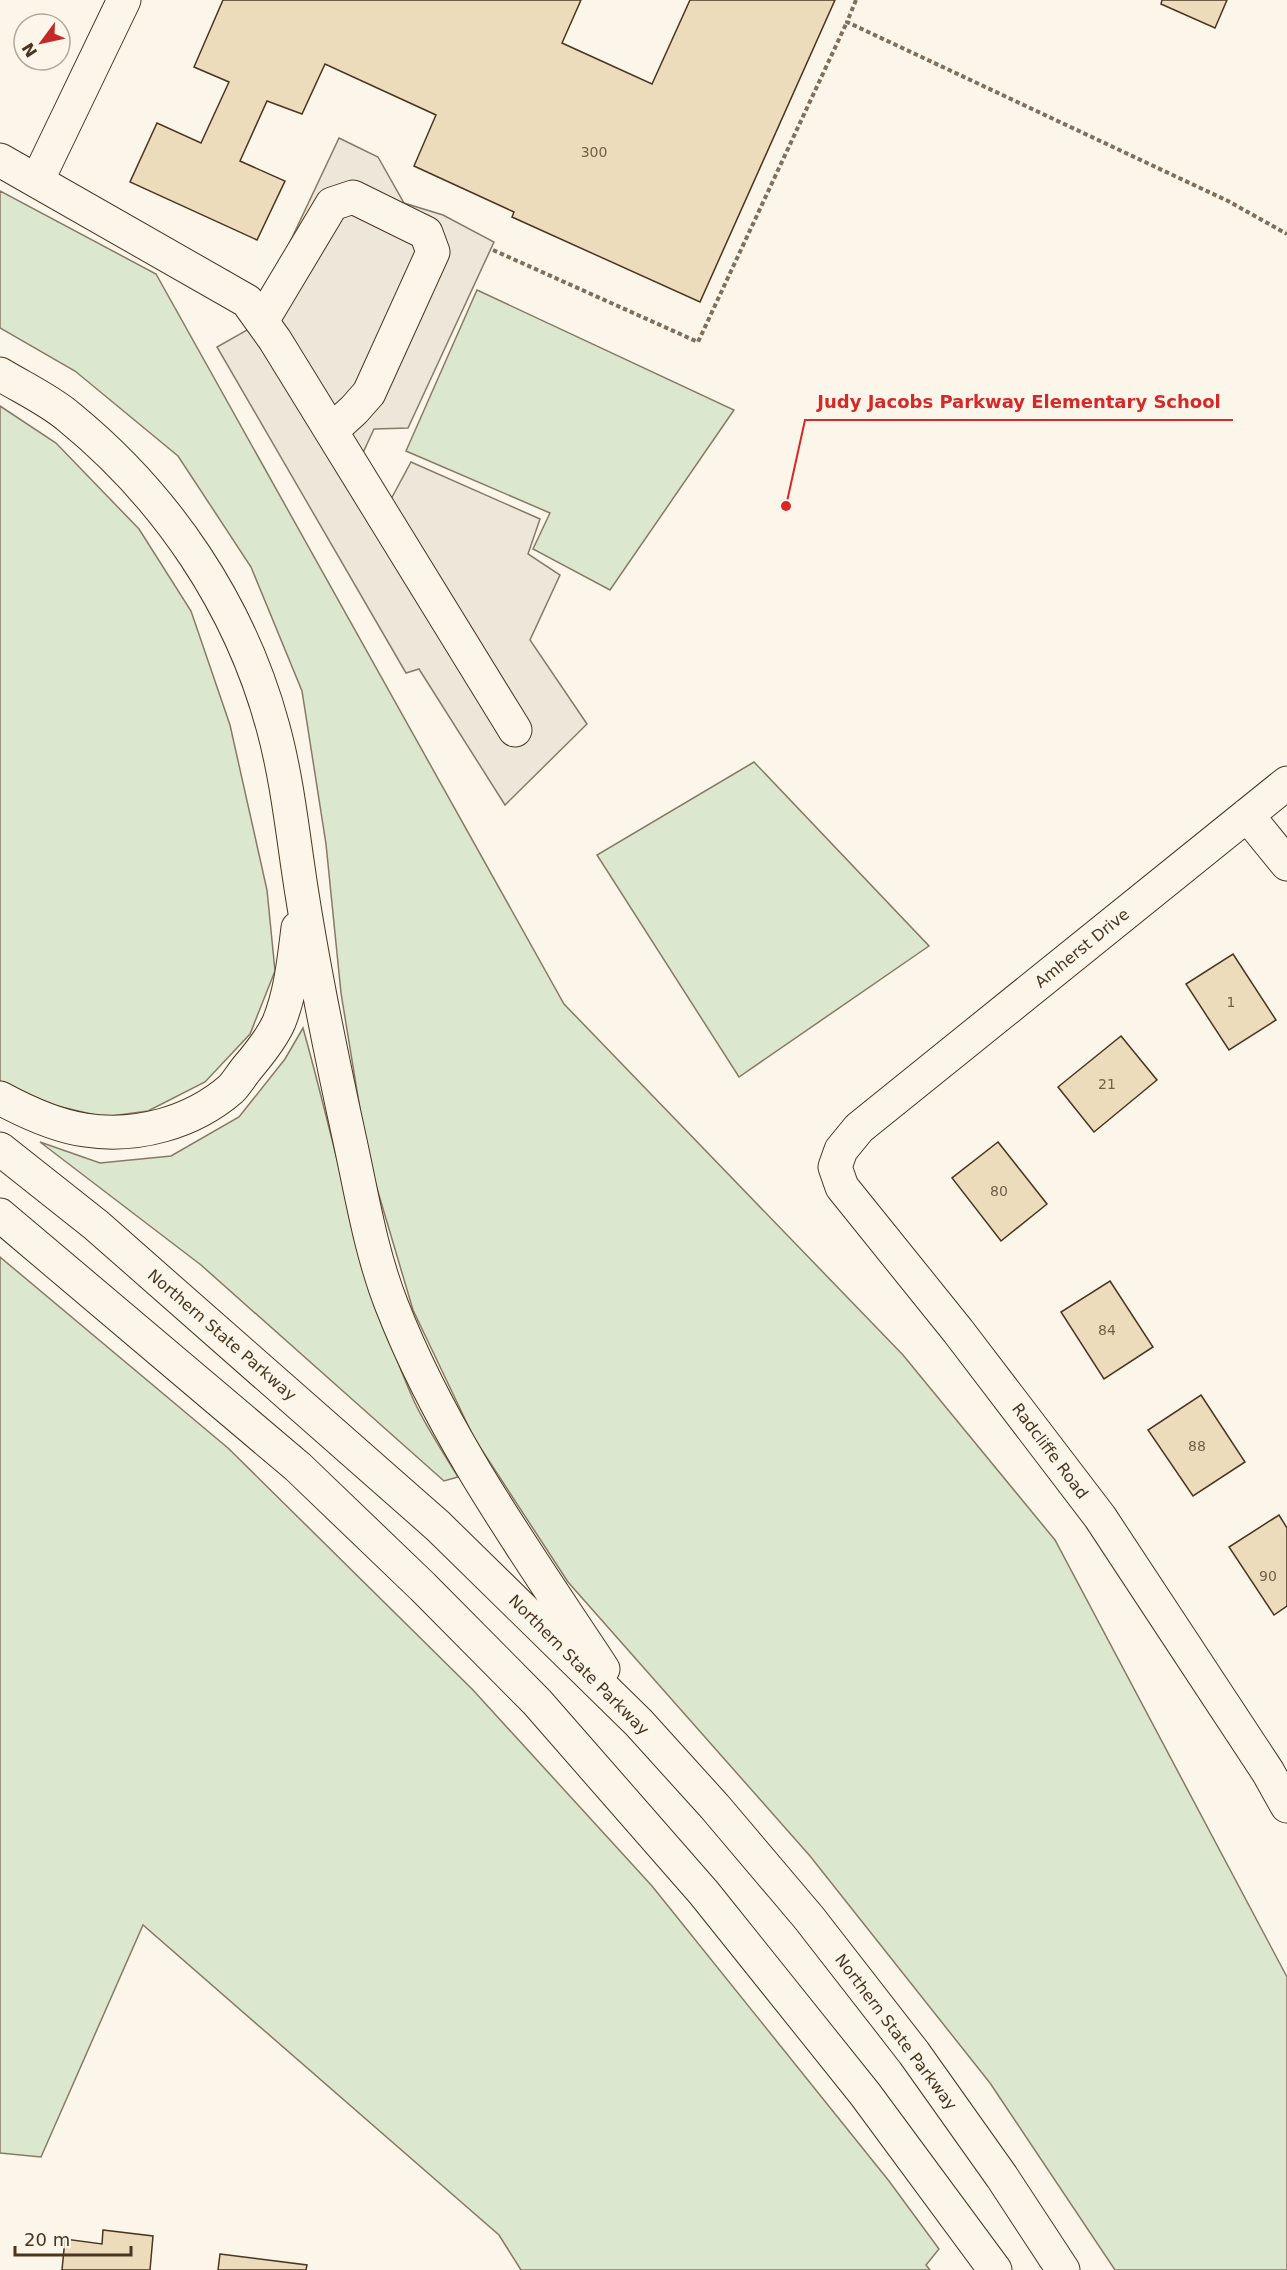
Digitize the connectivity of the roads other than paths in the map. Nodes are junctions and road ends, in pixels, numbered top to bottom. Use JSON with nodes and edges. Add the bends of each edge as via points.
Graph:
{"nodes":[{"id":1,"x":124,"y":0,"type":"edge"},
{"id":2,"x":0,"y":159,"type":"edge"},
{"id":3,"x":37,"y":181,"type":"junction"},
{"id":4,"x":262,"y":321,"type":"junction"},
{"id":5,"x":0,"y":374,"type":"edge"},
{"id":6,"x":331,"y":431,"type":"junction"},
{"id":7,"x":515,"y":730,"type":"dead end"},
{"id":8,"x":1287,"y":783,"type":"edge"},
{"id":9,"x":1247,"y":815,"type":"junction"},
{"id":10,"x":1287,"y":864,"type":"edge"},
{"id":11,"x":302,"y":897,"type":"junction"},
{"id":12,"x":0,"y":1098,"type":"edge"},
{"id":13,"x":878,"y":1113,"type":"joint"},
{"id":14,"x":0,"y":1149,"type":"edge"},
{"id":15,"x":0,"y":1215,"type":"edge"},
{"id":16,"x":639,"y":1723,"type":"junction"},
{"id":17,"x":1287,"y":1806,"type":"edge"},
{"id":18,"x":995,"y":2270,"type":"edge"},
{"id":19,"x":1063,"y":2270,"type":"edge"}],
"edges":[{"from":1,"to":3,"type":"main road"},
{"from":2,"to":3,"type":"main road"},
{"from":3,"to":4,"type":"main road","via":[[247,301]]},
{"from":4,"to":6,"type":"main road"},
{"from":4,"to":6,"type":"main road","via":[[332,204],[353,196],[426,233],[433,252],[369,393]]},
{"from":5,"to":11,"type":"main road","via":[[66,415],[118,461],[176,527],[225,605],[252,659],[273,728],[287,791]]},
{"from":6,"to":7,"type":"main road"},
{"from":8,"to":9,"type":"main road","name":"Amherst Drive"},
{"from":9,"to":10,"type":"main road"},
{"from":9,"to":13,"type":"main road","name":"Amherst Drive"},
{"from":11,"to":12,"type":"main road","via":[[292,982],[278,1024],[231,1088],[198,1110],[165,1126],[124,1132],[85,1130],[48,1120]]},
{"from":11,"to":16,"type":"main road","via":[[367,1220],[391,1304],[462,1452]]},
{"from":13,"to":17,"type":"main road","name":"Radcliffe Road","via":[[842,1149],[835,1167],[842,1187],[1100,1517]]},
{"from":14,"to":16,"type":"main road","name":"Northern State Parkway","via":[[96,1225],[438,1526]]},
{"from":15,"to":18,"type":"main road","via":[[298,1467],[537,1702],[704,1893],[865,2094]]},
{"from":16,"to":19,"type":"main road","name":"Northern State Parkway","via":[[809,1917],[914,2053]]}]}
